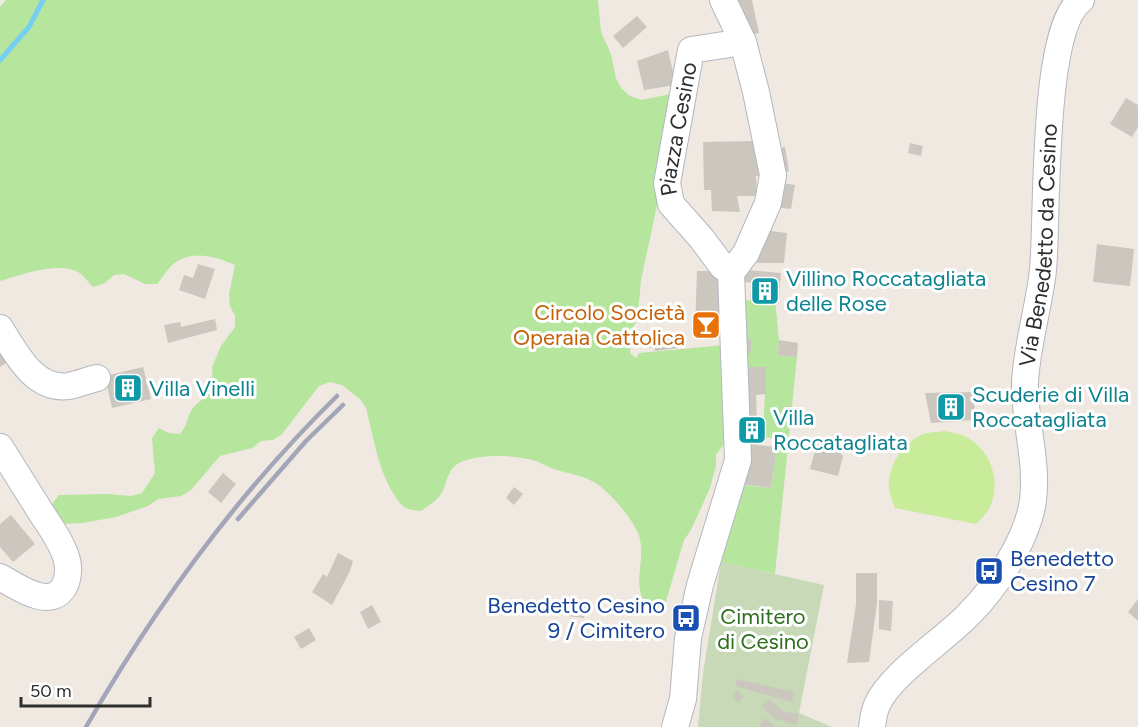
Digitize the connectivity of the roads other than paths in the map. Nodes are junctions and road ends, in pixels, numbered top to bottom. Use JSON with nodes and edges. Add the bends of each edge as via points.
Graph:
{"nodes":[{"id":1,"x":723,"y":0,"type":"edge"},
{"id":2,"x":1081,"y":0,"type":"edge"},
{"id":3,"x":742,"y":42,"type":"junction"},
{"id":4,"x":732,"y":273,"type":"junction"},
{"id":5,"x":0,"y":328,"type":"edge"},
{"id":6,"x":97,"y":378,"type":"dead end"},
{"id":7,"x":0,"y":447,"type":"edge"},
{"id":8,"x":0,"y":577,"type":"edge"},
{"id":9,"x":675,"y":727,"type":"edge"},
{"id":10,"x":872,"y":727,"type":"edge"}],
"edges":[{"from":1,"to":3,"type":"street"},
{"from":2,"to":10,"type":"street","name":"Via Benedetto da Cesino","via":[[1073,6],[1051,82],[1043,270],[1025,382],[1033,477],[1027,527],[997,581],[971,613],[891,684],[876,705]]},
{"from":3,"to":4,"type":"street","via":[[773,175],[768,203],[746,253]]},
{"from":3,"to":4,"type":"street","name":"Piazza Cesino","via":[[691,50],[667,183],[671,204]]},
{"from":4,"to":9,"type":"street","via":[[738,460],[700,585],[688,638],[683,699]]},
{"from":5,"to":6,"type":"street","via":[[35,376],[58,386]]},
{"from":7,"to":8,"type":"street","via":[[66,555],[68,580],[56,595],[43,597]]}]}
